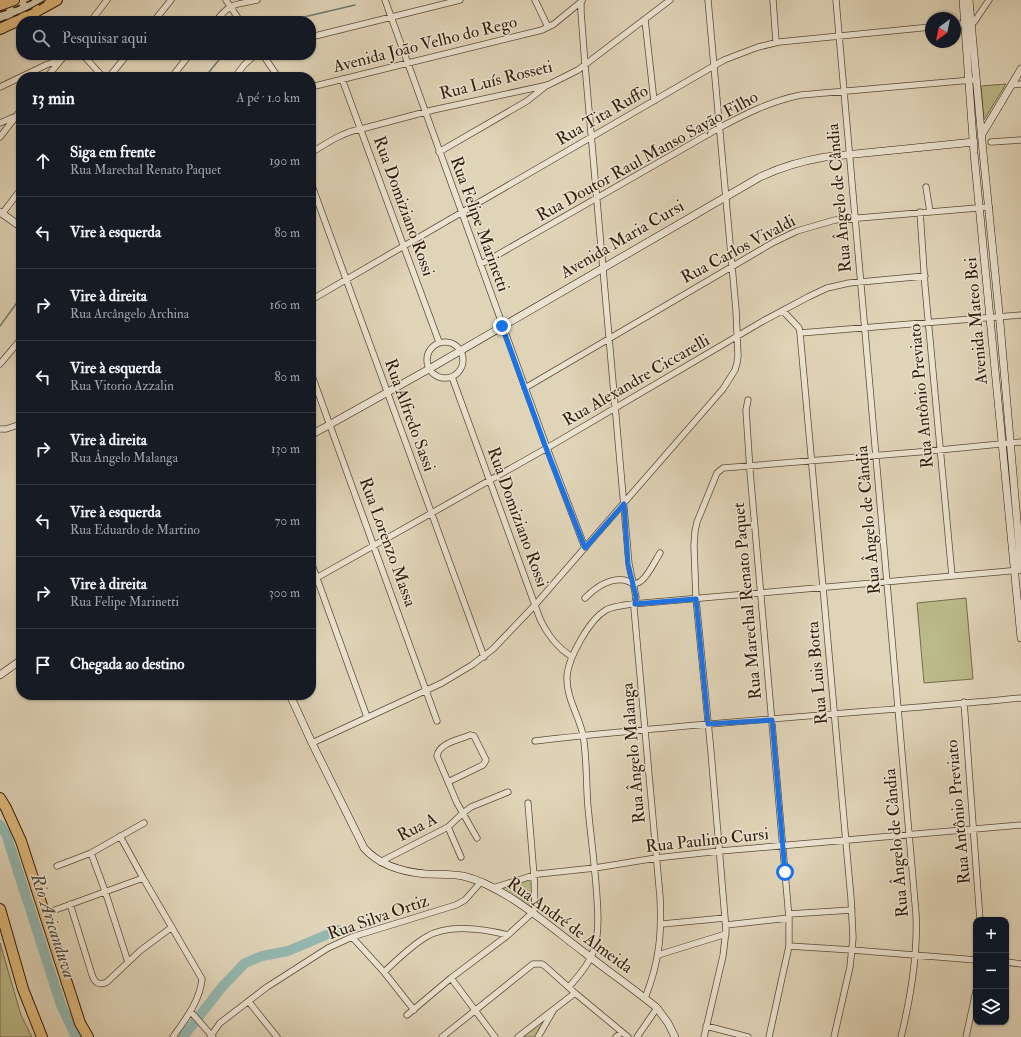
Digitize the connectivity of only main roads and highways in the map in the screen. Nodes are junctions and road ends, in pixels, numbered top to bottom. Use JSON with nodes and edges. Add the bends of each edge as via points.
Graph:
{"nodes":[{"id":1,"x":14,"y":0,"type":"edge"},
{"id":2,"x":57,"y":0,"type":"edge"},
{"id":3,"x":963,"y":0,"type":"edge"},
{"id":4,"x":969,"y":0,"type":"edge"},
{"id":5,"x":0,"y":5,"type":"edge"},
{"id":6,"x":28,"y":16,"type":"edge"},
{"id":7,"x":16,"y":22,"type":"edge"},
{"id":8,"x":969,"y":24,"type":"junction"},
{"id":9,"x":0,"y":29,"type":"edge"},
{"id":10,"x":1021,"y":69,"type":"edge"},
{"id":11,"x":981,"y":132,"type":"junction"},
{"id":12,"x":974,"y":142,"type":"junction"},
{"id":13,"x":1,"y":213,"type":"edge"},
{"id":14,"x":16,"y":224,"type":"edge"},
{"id":15,"x":316,"y":432,"type":"edge"},
{"id":16,"x":1019,"y":569,"type":"edge"},
{"id":17,"x":1021,"y":638,"type":"edge"},
{"id":18,"x":16,"y":664,"type":"edge"},
{"id":19,"x":0,"y":675,"type":"edge"},
{"id":20,"x":292,"y":700,"type":"edge"},
{"id":21,"x":0,"y":798,"type":"edge"},
{"id":22,"x":0,"y":909,"type":"edge"},
{"id":23,"x":42,"y":1037,"type":"edge"},
{"id":24,"x":88,"y":1037,"type":"edge"},
{"id":25,"x":674,"y":1037,"type":"edge"}],
"edges":[{"from":1,"to":5,"type":"highway"},
{"from":2,"to":6,"type":"highway"},
{"from":3,"to":8,"type":"main road","name":"Avenida Mateo Bei"},
{"from":4,"to":8,"type":"main road","name":"Avenida Mateo Bei"},
{"from":7,"to":9,"type":"highway"},
{"from":8,"to":11,"type":"main road","name":"Avenida Mateo Bei"},
{"from":8,"to":12,"type":"main road","name":"Avenida Mateo Bei","via":[[969,80]]},
{"from":10,"to":11,"type":"main road","via":[[989,124]]},
{"from":11,"to":12,"type":"main road"},
{"from":11,"to":16,"type":"main road","name":"Avenida Mateo Bei","via":[[1000,317]]},
{"from":12,"to":15,"type":"main road","name":"Avenida Maria Cursi","via":[[825,157],[779,168]]},
{"from":12,"to":16,"type":"main road","name":"Avenida Mateo Bei","via":[[1002,444]]},
{"from":13,"to":14,"type":"main road"},
{"from":16,"to":17,"type":"main road","name":"Avenida Mateo Bei"},
{"from":18,"to":19,"type":"main road"},
{"from":20,"to":25,"type":"main road","name":"Rua André de Almeida","via":[[364,848],[370,855],[387,866],[410,872],[463,876],[493,888],[532,913],[645,998],[668,1022]]},
{"from":21,"to":24,"type":"highway","via":[[21,841],[80,1023]]},
{"from":22,"to":23,"type":"highway","via":[[24,989]]}]}
